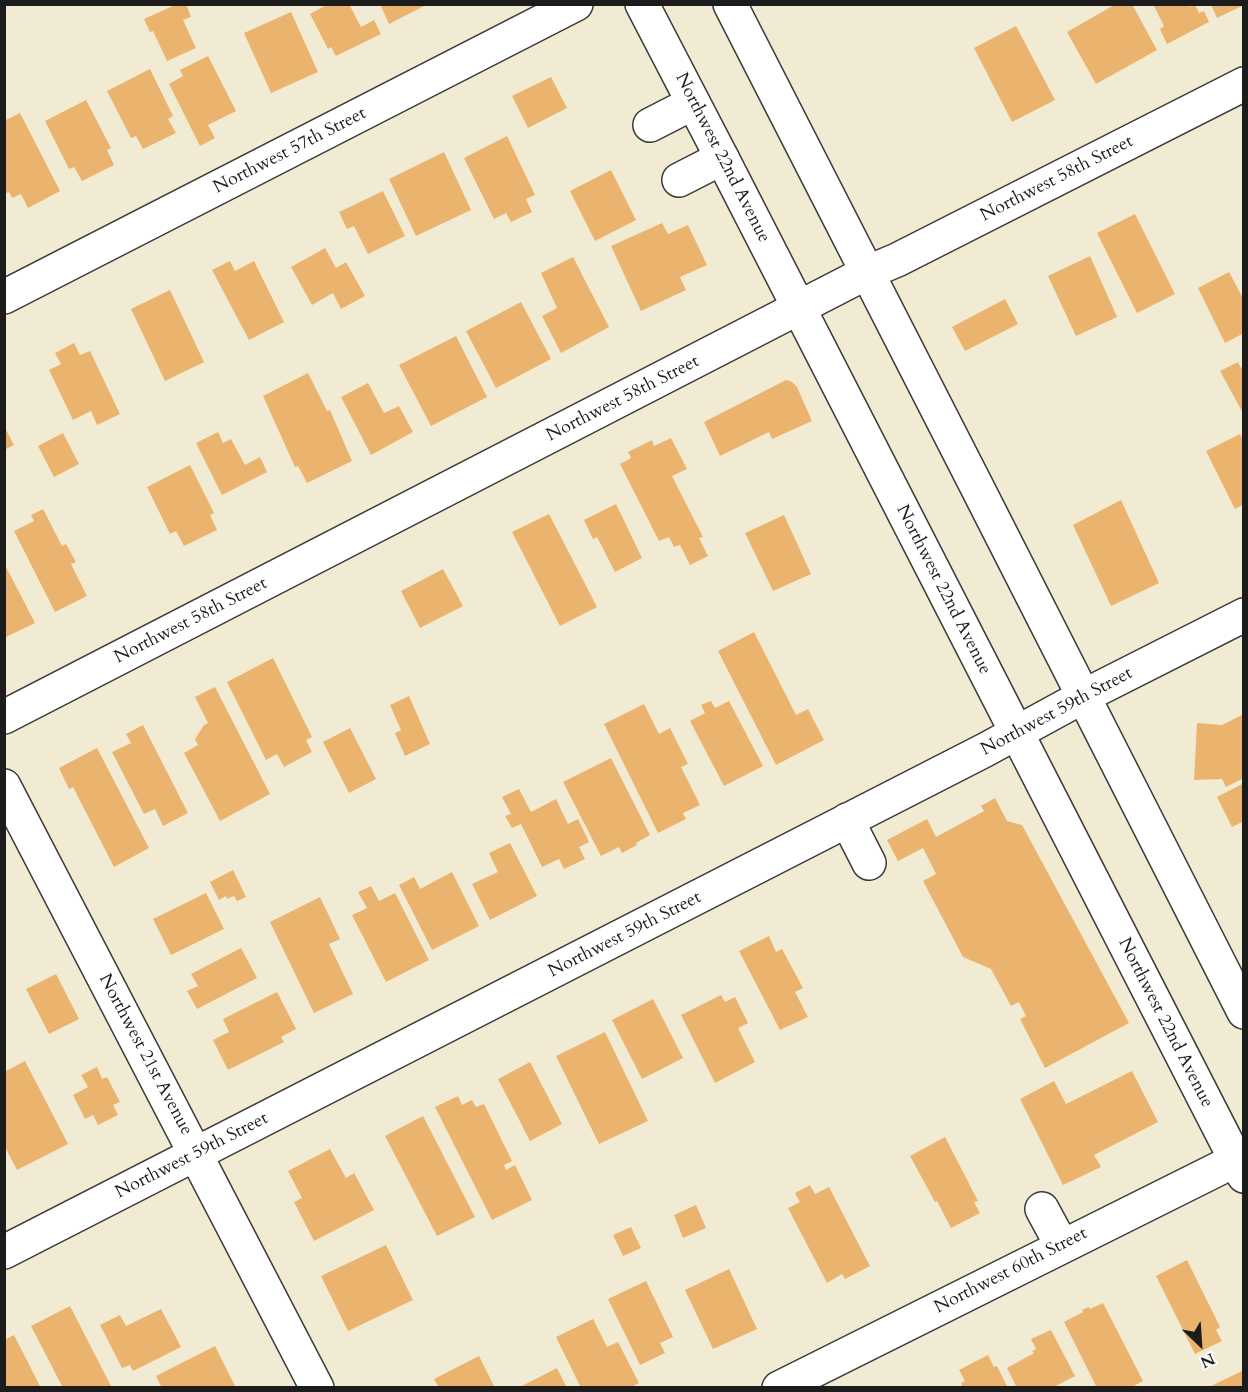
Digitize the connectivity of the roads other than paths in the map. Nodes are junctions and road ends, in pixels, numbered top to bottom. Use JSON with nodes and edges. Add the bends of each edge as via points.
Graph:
{"nodes":[{"id":1,"x":576,"y":4,"type":"edge"},
{"id":2,"x":730,"y":4,"type":"edge"},
{"id":3,"x":644,"y":5,"type":"edge"},
{"id":4,"x":1244,"y":84,"type":"edge"},
{"id":5,"x":693,"y":103,"type":"junction"},
{"id":6,"x":650,"y":125,"type":"dead end"},
{"id":7,"x":722,"y":158,"type":"junction"},
{"id":8,"x":679,"y":180,"type":"dead end"},
{"id":9,"x":866,"y":273,"type":"junction"},
{"id":10,"x":4,"y":297,"type":"edge"},
{"id":11,"x":799,"y":308,"type":"junction"},
{"id":12,"x":1244,"y":615,"type":"edge"},
{"id":13,"x":1084,"y":696,"type":"junction"},
{"id":14,"x":4,"y":717,"type":"edge"},
{"id":15,"x":1016,"y":734,"type":"junction"},
{"id":16,"x":4,"y":786,"type":"edge"},
{"id":17,"x":847,"y":820,"type":"junction"},
{"id":18,"x":869,"y":863,"type":"dead end"},
{"id":19,"x":1244,"y":1012,"type":"edge"},
{"id":20,"x":197,"y":1154,"type":"junction"},
{"id":21,"x":1241,"y":1164,"type":"edge"},
{"id":22,"x":1042,"y":1209,"type":"dead end"},
{"id":23,"x":1062,"y":1246,"type":"junction"},
{"id":24,"x":4,"y":1252,"type":"edge"},
{"id":25,"x":317,"y":1388,"type":"edge"},
{"id":26,"x":779,"y":1388,"type":"edge"}],
"edges":[{"from":1,"to":10,"type":"street","name":"Northwest 57th Street"},
{"from":2,"to":9,"type":"street"},
{"from":3,"to":5,"type":"street","name":"Northwest 22nd Avenue"},
{"from":4,"to":9,"type":"street","name":"Northwest 58th Street"},
{"from":5,"to":6,"type":"street"},
{"from":5,"to":7,"type":"street","name":"Northwest 22nd Avenue"},
{"from":7,"to":8,"type":"street"},
{"from":7,"to":11,"type":"street","name":"Northwest 22nd Avenue"},
{"from":9,"to":11,"type":"street","name":"Northwest 58th Street"},
{"from":9,"to":13,"type":"street"},
{"from":11,"to":14,"type":"street","name":"Northwest 58th Street"},
{"from":11,"to":15,"type":"street","name":"Northwest 22nd Avenue"},
{"from":12,"to":13,"type":"street","name":"Northwest 59th Street"},
{"from":13,"to":15,"type":"street","name":"Northwest 59th Street"},
{"from":13,"to":19,"type":"street"},
{"from":15,"to":17,"type":"street","name":"Northwest 59th Street"},
{"from":15,"to":21,"type":"street","name":"Northwest 22nd Avenue"},
{"from":16,"to":20,"type":"street","name":"Northwest 21st Avenue"},
{"from":17,"to":18,"type":"street"},
{"from":17,"to":20,"type":"street","name":"Northwest 59th Street"},
{"from":20,"to":24,"type":"street","name":"Northwest 59th Street"},
{"from":20,"to":25,"type":"street","name":"Northwest 21st Avenue"},
{"from":21,"to":23,"type":"street","name":"Northwest 60th Street"},
{"from":22,"to":23,"type":"street"},
{"from":23,"to":26,"type":"street","name":"Northwest 60th Street"}]}
